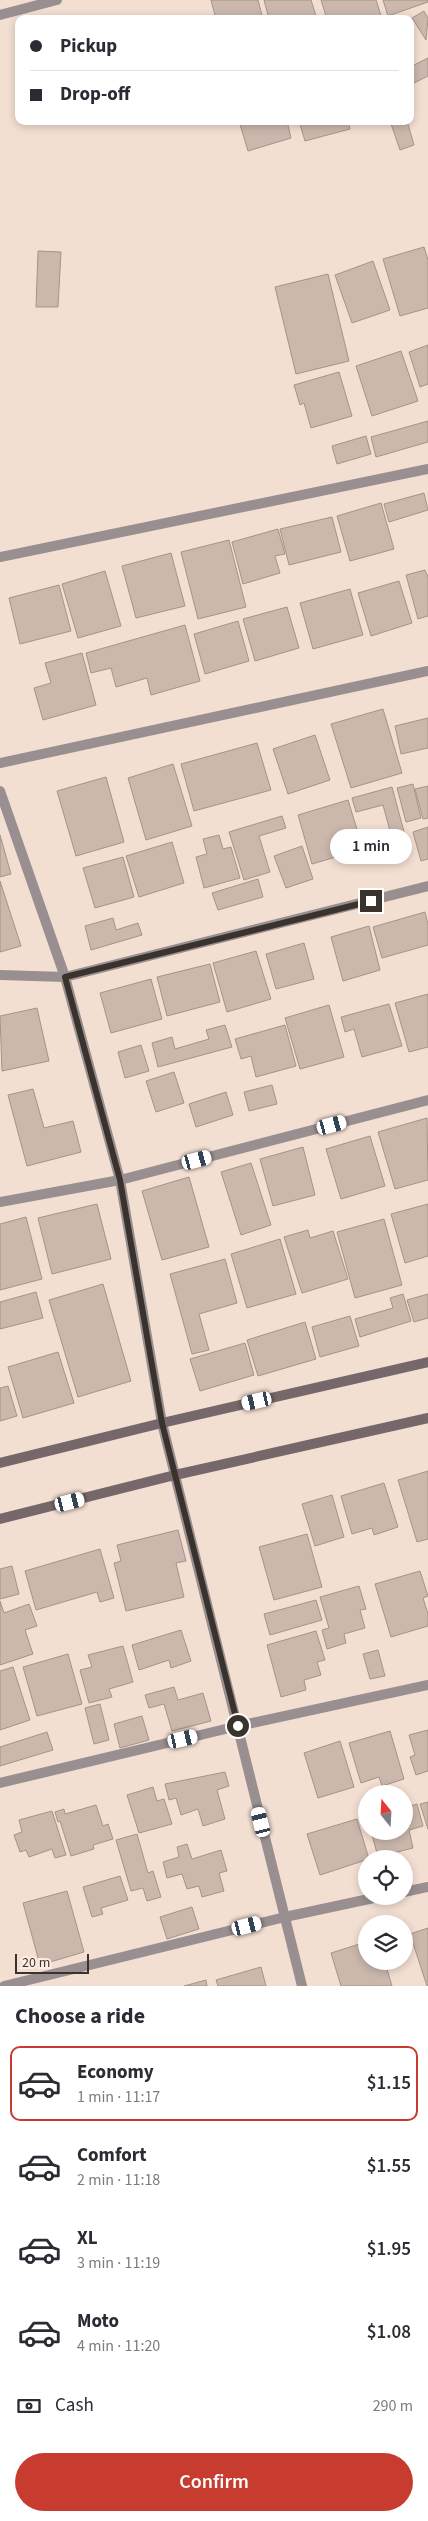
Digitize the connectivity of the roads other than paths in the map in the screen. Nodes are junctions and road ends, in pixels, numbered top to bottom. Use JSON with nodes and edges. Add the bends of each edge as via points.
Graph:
{"nodes":[{"id":1,"x":57,"y":0,"type":"edge"},
{"id":2,"x":0,"y":15,"type":"edge"},
{"id":3,"x":428,"y":468,"type":"edge"},
{"id":4,"x":0,"y":557,"type":"edge"},
{"id":5,"x":428,"y":671,"type":"edge"},
{"id":6,"x":0,"y":763,"type":"edge"},
{"id":7,"x":0,"y":791,"type":"edge"},
{"id":8,"x":428,"y":886,"type":"edge"},
{"id":9,"x":0,"y":975,"type":"edge"},
{"id":10,"x":65,"y":977,"type":"junction"},
{"id":11,"x":428,"y":1100,"type":"edge"},
{"id":12,"x":120,"y":1180,"type":"junction"},
{"id":13,"x":0,"y":1202,"type":"edge"},
{"id":14,"x":428,"y":1362,"type":"edge"},
{"id":15,"x":428,"y":1418,"type":"edge"},
{"id":16,"x":162,"y":1423,"type":"junction"},
{"id":17,"x":0,"y":1463,"type":"edge"},
{"id":18,"x":175,"y":1475,"type":"junction"},
{"id":19,"x":0,"y":1519,"type":"edge"},
{"id":20,"x":428,"y":1685,"type":"edge"},
{"id":21,"x":238,"y":1726,"type":"junction"},
{"id":22,"x":0,"y":1783,"type":"edge"},
{"id":23,"x":428,"y":1887,"type":"edge"},
{"id":24,"x":413,"y":1890,"type":"edge"},
{"id":25,"x":358,"y":1901,"type":"edge"},
{"id":26,"x":285,"y":1917,"type":"junction"},
{"id":27,"x":4,"y":1986,"type":"edge"},
{"id":28,"x":302,"y":1986,"type":"edge"}],
"edges":[{"from":1,"to":2,"type":"street"},
{"from":3,"to":4,"type":"street"},
{"from":5,"to":6,"type":"street"},
{"from":7,"to":10,"type":"street"},
{"from":8,"to":10,"type":"street"},
{"from":9,"to":10,"type":"street"},
{"from":10,"to":12,"type":"street"},
{"from":11,"to":12,"type":"street"},
{"from":12,"to":13,"type":"street"},
{"from":12,"to":16,"type":"street"},
{"from":14,"to":16,"type":"main road"},
{"from":15,"to":18,"type":"main road"},
{"from":16,"to":17,"type":"main road"},
{"from":16,"to":18,"type":"street"},
{"from":18,"to":19,"type":"main road"},
{"from":18,"to":21,"type":"street"},
{"from":20,"to":21,"type":"street"},
{"from":21,"to":22,"type":"street"},
{"from":21,"to":26,"type":"street"},
{"from":23,"to":24,"type":"street"},
{"from":25,"to":26,"type":"street"},
{"from":26,"to":27,"type":"street"},
{"from":26,"to":28,"type":"street"}]}
